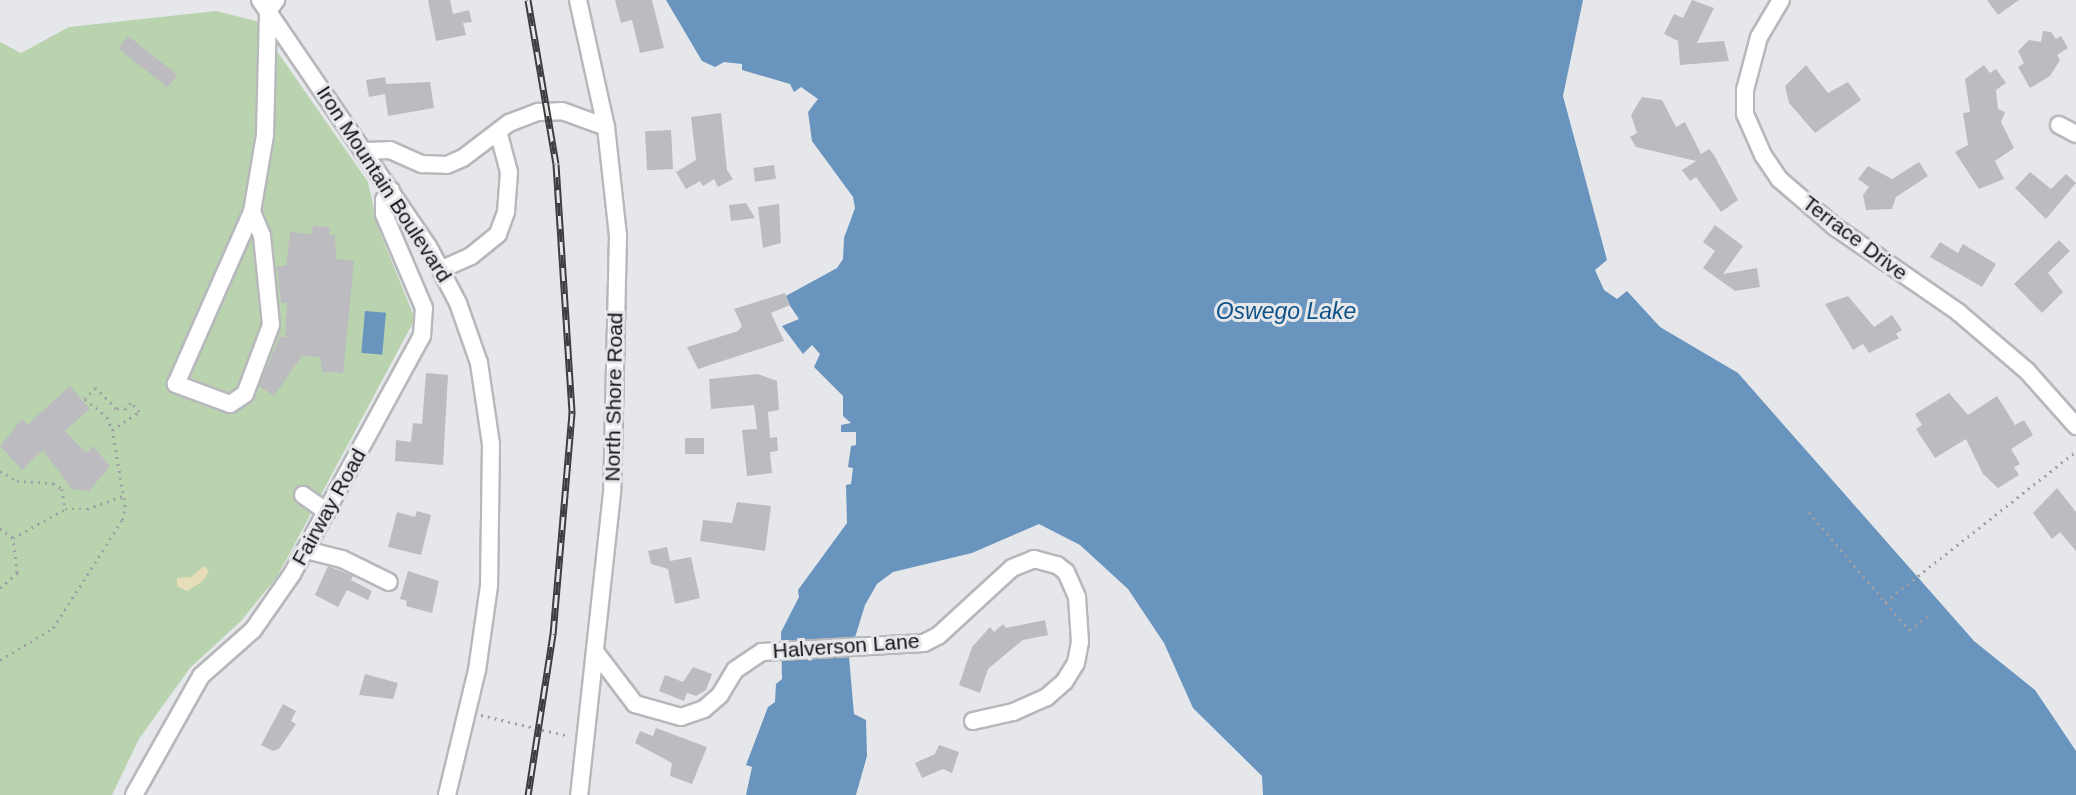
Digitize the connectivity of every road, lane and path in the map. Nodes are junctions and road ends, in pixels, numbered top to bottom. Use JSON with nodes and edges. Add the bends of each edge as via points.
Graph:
{"nodes":[{"id":1,"x":578,"y":0,"type":"edge"},
{"id":2,"x":1781,"y":0,"type":"edge"},
{"id":3,"x":268,"y":4,"type":"edge"},
{"id":4,"x":2059,"y":125,"type":"dead end"},
{"id":5,"x":606,"y":127,"type":"junction"},
{"id":6,"x":498,"y":131,"type":"junction"},
{"id":7,"x":2076,"y":134,"type":"edge"},
{"id":8,"x":365,"y":151,"type":"junction"},
{"id":9,"x":391,"y":190,"type":"junction"},
{"id":10,"x":252,"y":212,"type":"junction"},
{"id":11,"x":442,"y":269,"type":"junction"},
{"id":12,"x":2076,"y":426,"type":"edge"},
{"id":13,"x":112,"y":430,"type":"junction"},
{"id":14,"x":2076,"y":450,"type":"edge"},
{"id":15,"x":0,"y":471,"type":"edge"},
{"id":16,"x":303,"y":495,"type":"dead end"},
{"id":17,"x":123,"y":496,"type":"junction"},
{"id":18,"x":65,"y":509,"type":"junction"},
{"id":19,"x":327,"y":512,"type":"junction"},
{"id":20,"x":1809,"y":512,"type":"dead end"},
{"id":21,"x":0,"y":528,"type":"edge"},
{"id":22,"x":13,"y":538,"type":"junction"},
{"id":23,"x":306,"y":550,"type":"junction"},
{"id":24,"x":390,"y":582,"type":"dead end"},
{"id":25,"x":0,"y":588,"type":"edge"},
{"id":26,"x":1885,"y":602,"type":"junction"},
{"id":27,"x":1929,"y":615,"type":"dead end"},
{"id":28,"x":597,"y":654,"type":"junction"},
{"id":29,"x":0,"y":660,"type":"edge"},
{"id":30,"x":467,"y":713,"type":"junction"},
{"id":31,"x":973,"y":721,"type":"dead end"},
{"id":32,"x":586,"y":741,"type":"junction"},
{"id":33,"x":134,"y":795,"type":"edge"},
{"id":34,"x":447,"y":795,"type":"edge"},
{"id":35,"x":579,"y":795,"type":"edge"}],
"edges":[{"from":1,"to":5,"type":"street","name":"North Shore Road"},
{"from":2,"to":12,"type":"street","name":"Terrace Drive","via":[[1759,37],[1745,90],[1745,114],[1763,155],[1779,178],[1835,227],[1958,312],[2026,371]]},
{"from":3,"to":8,"type":"street","name":"Iron Mountain Boulevard"},
{"from":3,"to":10,"type":"street","via":[[265,135]]},
{"from":4,"to":7,"type":"street"},
{"from":5,"to":6,"type":"street","via":[[549,111],[521,116]]},
{"from":5,"to":28,"type":"street","name":"North Shore Road","via":[[618,249],[612,494]]},
{"from":6,"to":8,"type":"street","via":[[446,165],[422,164],[390,149]]},
{"from":6,"to":11,"type":"street","via":[[509,172],[506,212],[498,234],[471,256]]},
{"from":8,"to":9,"type":"street","name":"Iron Mountain Boulevard"},
{"from":9,"to":11,"type":"street","name":"Iron Mountain Boulevard"},
{"from":9,"to":19,"type":"street","name":"Fairway Road","via":[[384,200],[384,214],[426,324]]},
{"from":10,"to":10,"type":"street","via":[[176,383],[230,404],[245,394],[271,325],[262,236]]},
{"from":11,"to":30,"type":"street","name":"Iron Mountain Boulevard","via":[[470,332],[490,424],[489,586]]},
{"from":13,"to":13,"type":"path","via":[[139,412],[131,403],[126,409],[116,409],[96,388],[85,399],[107,417]]},
{"from":13,"to":17,"type":"path"},
{"from":14,"to":26,"type":"path"},
{"from":15,"to":18,"type":"path","via":[[18,481],[53,483],[62,489]]},
{"from":16,"to":19,"type":"street"},
{"from":17,"to":18,"type":"path","via":[[87,509]]},
{"from":17,"to":29,"type":"path","via":[[122,520],[53,628]]},
{"from":18,"to":22,"type":"path"},
{"from":19,"to":23,"type":"street","name":"Fairway Road"},
{"from":20,"to":26,"type":"path"},
{"from":21,"to":22,"type":"path"},
{"from":22,"to":25,"type":"path","via":[[18,573]]},
{"from":23,"to":24,"type":"street","via":[[342,559]]},
{"from":23,"to":33,"type":"street","name":"Fairway Road","via":[[253,630],[201,676]]},
{"from":26,"to":27,"type":"path","via":[[1909,630]]},
{"from":28,"to":31,"type":"street","name":"Halverson Lane","via":[[635,704],[681,717],[704,709],[751,657],[924,643],[938,636],[1012,568],[1034,559],[1057,565],[1066,572],[1077,597],[1080,642],[1076,663],[1065,682],[1047,697],[1013,712]]},
{"from":28,"to":32,"type":"street","name":"North Shore Road"},
{"from":30,"to":32,"type":"path","via":[[524,722]]},
{"from":30,"to":34,"type":"street","name":"Iron Mountain Boulevard"},
{"from":32,"to":35,"type":"street","name":"North Shore Road"}]}
